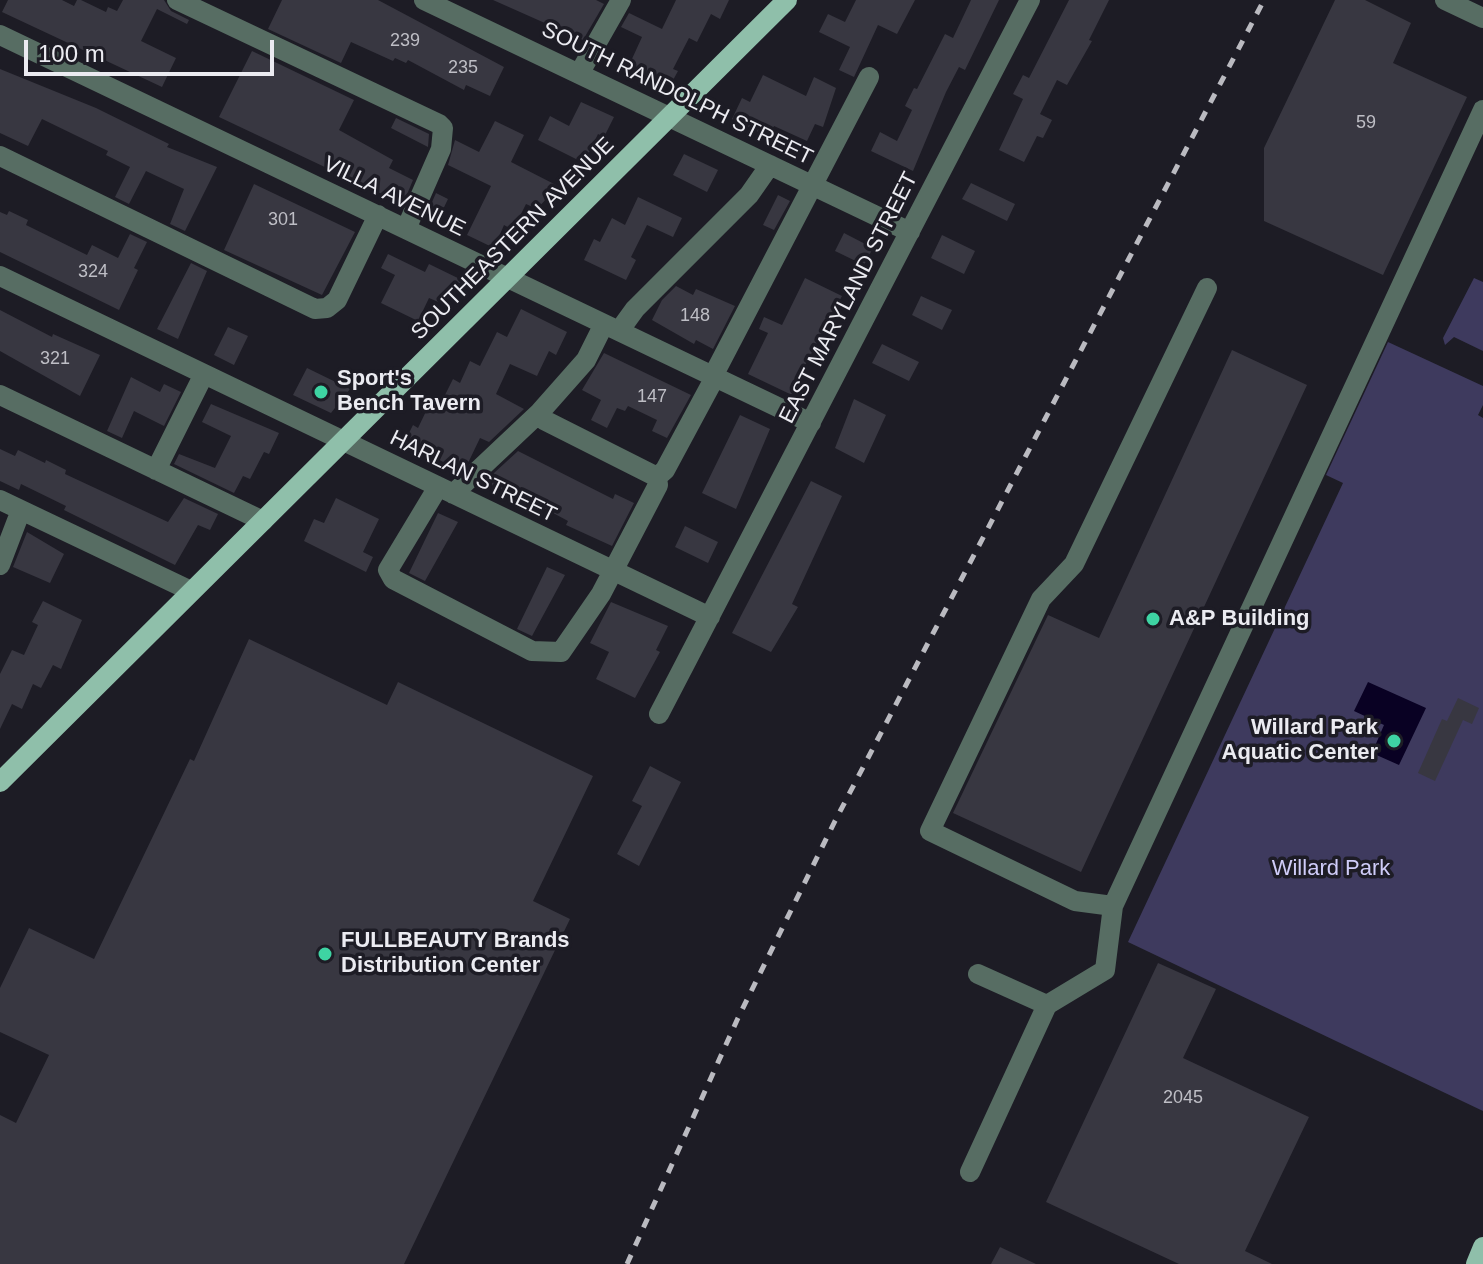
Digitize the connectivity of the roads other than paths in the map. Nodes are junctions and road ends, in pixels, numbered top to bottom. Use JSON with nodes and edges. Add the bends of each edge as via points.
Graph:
{"nodes":[{"id":1,"x":177,"y":0,"type":"edge"},
{"id":2,"x":424,"y":0,"type":"edge"},
{"id":3,"x":621,"y":0,"type":"edge"},
{"id":4,"x":787,"y":0,"type":"edge"},
{"id":5,"x":1030,"y":0,"type":"edge"},
{"id":6,"x":1445,"y":0,"type":"edge"},
{"id":7,"x":1483,"y":18,"type":"edge"},
{"id":8,"x":0,"y":35,"type":"edge"},
{"id":9,"x":579,"y":74,"type":"junction"},
{"id":10,"x":869,"y":77,"type":"dead end"},
{"id":11,"x":1483,"y":110,"type":"edge"},
{"id":12,"x":670,"y":117,"type":"junction"},
{"id":13,"x":0,"y":156,"type":"edge"},
{"id":14,"x":770,"y":165,"type":"junction"},
{"id":15,"x":813,"y":186,"type":"junction"},
{"id":16,"x":378,"y":215,"type":"junction"},
{"id":17,"x":406,"y":229,"type":"junction"},
{"id":18,"x":910,"y":232,"type":"junction"},
{"id":19,"x":0,"y":276,"type":"edge"},
{"id":20,"x":507,"y":278,"type":"junction"},
{"id":21,"x":1207,"y":288,"type":"dead end"},
{"id":22,"x":611,"y":327,"type":"junction"},
{"id":23,"x":204,"y":374,"type":"junction"},
{"id":24,"x":714,"y":376,"type":"junction"},
{"id":25,"x":0,"y":395,"type":"edge"},
{"id":26,"x":540,"y":412,"type":"junction"},
{"id":27,"x":811,"y":423,"type":"junction"},
{"id":28,"x":344,"y":442,"type":"junction"},
{"id":29,"x":156,"y":470,"type":"junction"},
{"id":30,"x":657,"y":477,"type":"junction"},
{"id":31,"x":446,"y":490,"type":"junction"},
{"id":32,"x":0,"y":500,"type":"edge"},
{"id":33,"x":21,"y":510,"type":"junction"},
{"id":34,"x":263,"y":521,"type":"junction"},
{"id":35,"x":0,"y":565,"type":"edge"},
{"id":36,"x":614,"y":571,"type":"junction"},
{"id":37,"x":191,"y":591,"type":"junction"},
{"id":38,"x":710,"y":617,"type":"junction"},
{"id":39,"x":659,"y":714,"type":"dead end"},
{"id":40,"x":0,"y":782,"type":"edge"},
{"id":41,"x":1113,"y":906,"type":"junction"},
{"id":42,"x":978,"y":974,"type":"dead end"},
{"id":43,"x":1047,"y":1005,"type":"junction"},
{"id":44,"x":970,"y":1172,"type":"dead end"}],
"edges":[{"from":1,"to":17,"type":"street","via":[[443,128],[441,149]]},
{"from":2,"to":9,"type":"street","name":"SOUTH RANDOLPH STREET"},
{"from":3,"to":9,"type":"street"},
{"from":4,"to":12,"type":"main road","name":"SOUTHEASTERN AVENUE"},
{"from":5,"to":18,"type":"street","name":"EAST MARYLAND STREET"},
{"from":6,"to":7,"type":"street"},
{"from":8,"to":16,"type":"street","name":"VILLA AVENUE"},
{"from":9,"to":12,"type":"street","name":"SOUTH RANDOLPH STREET"},
{"from":10,"to":15,"type":"street"},
{"from":11,"to":41,"type":"street"},
{"from":12,"to":14,"type":"street","name":"SOUTH RANDOLPH STREET"},
{"from":12,"to":20,"type":"main road","name":"SOUTHEASTERN AVENUE"},
{"from":13,"to":16,"type":"street","via":[[315,309],[337,300]]},
{"from":14,"to":15,"type":"street","name":"SOUTH RANDOLPH STREET"},
{"from":14,"to":22,"type":"street","via":[[749,195]]},
{"from":15,"to":18,"type":"street","name":"SOUTH RANDOLPH STREET"},
{"from":15,"to":24,"type":"street"},
{"from":16,"to":17,"type":"street","name":"VILLA AVENUE"},
{"from":17,"to":20,"type":"street","name":"VILLA AVENUE"},
{"from":18,"to":27,"type":"street","name":"EAST MARYLAND STREET"},
{"from":19,"to":23,"type":"street","name":"HARLAN STREET"},
{"from":20,"to":22,"type":"street","name":"VILLA AVENUE"},
{"from":20,"to":28,"type":"main road","name":"SOUTHEASTERN AVENUE"},
{"from":21,"to":41,"type":"street","via":[[1074,564],[1041,599],[930,831],[1075,901]]},
{"from":22,"to":24,"type":"street","name":"VILLA AVENUE"},
{"from":22,"to":26,"type":"street"},
{"from":23,"to":28,"type":"street","name":"HARLAN STREET"},
{"from":23,"to":29,"type":"street"},
{"from":24,"to":27,"type":"street","name":"VILLA AVENUE"},
{"from":24,"to":30,"type":"street"},
{"from":25,"to":29,"type":"street"},
{"from":26,"to":30,"type":"street","via":[[544,420]]},
{"from":26,"to":31,"type":"street"},
{"from":27,"to":38,"type":"street","name":"EAST MARYLAND STREET"},
{"from":28,"to":31,"type":"street","name":"HARLAN STREET"},
{"from":28,"to":34,"type":"main road","name":"SOUTHEASTERN AVENUE"},
{"from":29,"to":34,"type":"street"},
{"from":30,"to":36,"type":"street","via":[[658,485]]},
{"from":31,"to":36,"type":"street","name":"HARLAN STREET"},
{"from":31,"to":36,"type":"street","via":[[388,570],[393,579],[532,651],[561,652]]},
{"from":32,"to":33,"type":"street"},
{"from":33,"to":35,"type":"street"},
{"from":33,"to":37,"type":"street"},
{"from":34,"to":37,"type":"main road","name":"SOUTHEASTERN AVENUE"},
{"from":36,"to":38,"type":"street","name":"HARLAN STREET"},
{"from":37,"to":40,"type":"main road","name":"SOUTHEASTERN AVENUE"},
{"from":38,"to":39,"type":"street","name":"EAST MARYLAND STREET"},
{"from":41,"to":43,"type":"street","via":[[1105,970]]},
{"from":42,"to":43,"type":"street"},
{"from":43,"to":44,"type":"street"}]}
